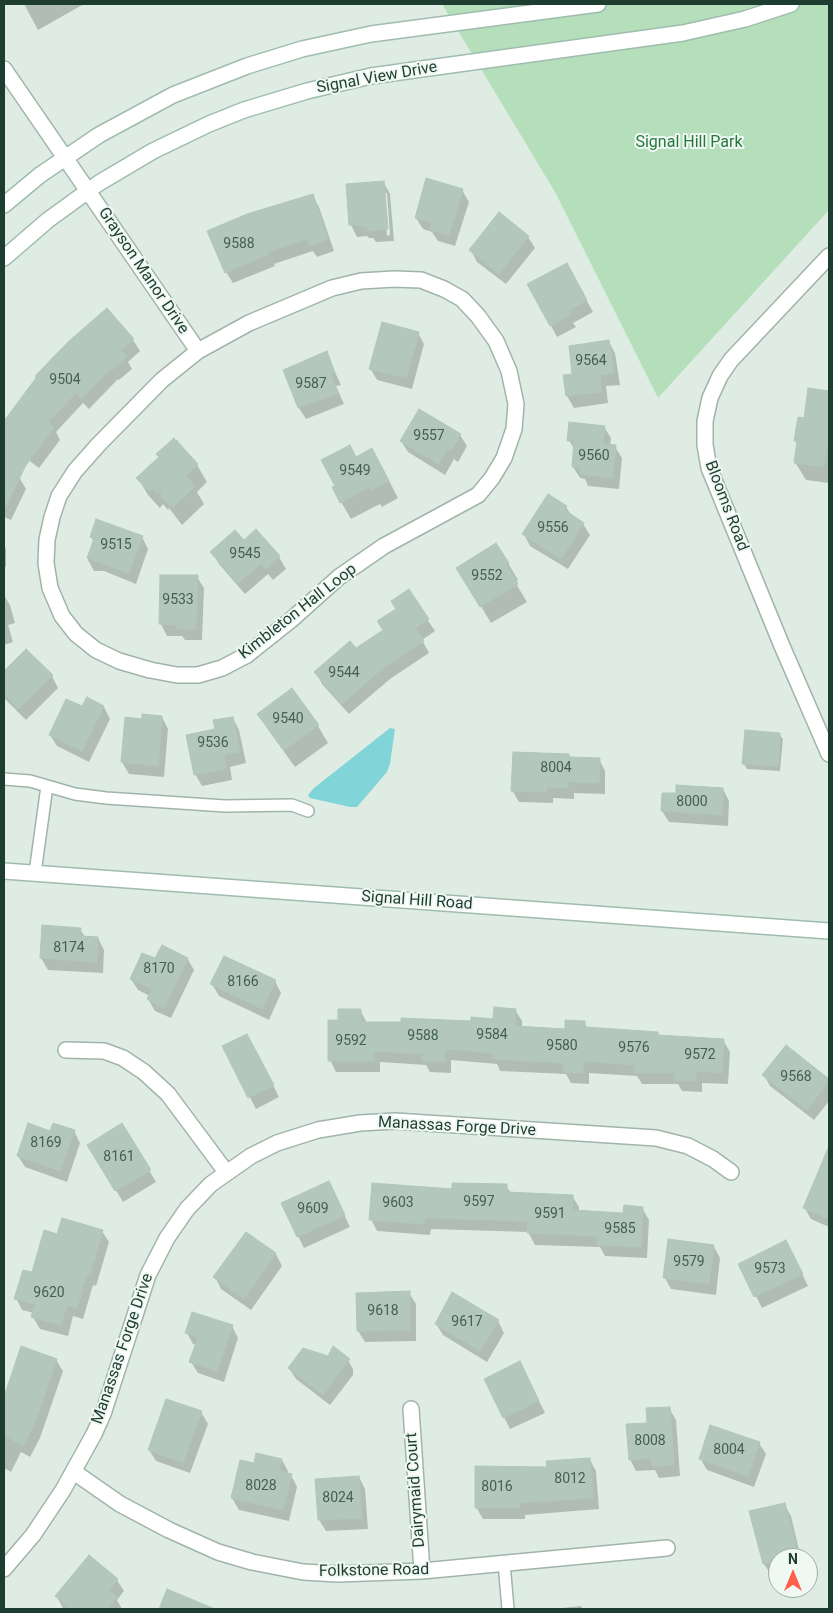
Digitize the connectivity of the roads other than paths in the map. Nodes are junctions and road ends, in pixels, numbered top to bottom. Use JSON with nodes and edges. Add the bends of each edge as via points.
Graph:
{"nodes":[{"id":1,"x":598,"y":4,"type":"edge"},
{"id":2,"x":791,"y":4,"type":"edge"},
{"id":3,"x":4,"y":69,"type":"edge"},
{"id":4,"x":65,"y":157,"type":"junction"},
{"id":5,"x":88,"y":190,"type":"junction"},
{"id":6,"x":4,"y":204,"type":"edge"},
{"id":7,"x":829,"y":256,"type":"edge"},
{"id":8,"x":4,"y":258,"type":"edge"},
{"id":9,"x":198,"y":352,"type":"junction"},
{"id":10,"x":829,"y":754,"type":"edge"},
{"id":11,"x":4,"y":778,"type":"edge"},
{"id":12,"x":47,"y":786,"type":"junction"},
{"id":13,"x":308,"y":811,"type":"dead end"},
{"id":14,"x":4,"y":871,"type":"edge"},
{"id":15,"x":35,"y":873,"type":"junction"},
{"id":16,"x":829,"y":930,"type":"edge"},
{"id":17,"x":66,"y":1050,"type":"dead end"},
{"id":18,"x":226,"y":1172,"type":"junction"},
{"id":19,"x":731,"y":1172,"type":"dead end"},
{"id":20,"x":411,"y":1409,"type":"dead end"},
{"id":21,"x":74,"y":1472,"type":"junction"},
{"id":22,"x":667,"y":1548,"type":"dead end"},
{"id":23,"x":504,"y":1563,"type":"junction"},
{"id":24,"x":4,"y":1569,"type":"edge"},
{"id":25,"x":422,"y":1571,"type":"junction"},
{"id":26,"x":508,"y":1609,"type":"edge"}],
"edges":[{"from":1,"to":4,"type":"street","via":[[371,34],[302,49],[173,95]]},
{"from":2,"to":5,"type":"street","name":"Signal View Drive","via":[[745,19],[683,33],[371,76],[307,91],[209,124]]},
{"from":3,"to":4,"type":"street","name":"Grayson Manor Drive"},
{"from":4,"to":5,"type":"street","name":"Grayson Manor Drive"},
{"from":4,"to":6,"type":"street"},
{"from":5,"to":8,"type":"street","name":"Signal View Drive"},
{"from":5,"to":9,"type":"street","name":"Grayson Manor Drive"},
{"from":7,"to":10,"type":"street","name":"Blooms Road","via":[[731,360],[710,398],[705,421],[709,468]]},
{"from":9,"to":9,"type":"street","name":"Kimbleton Hall Loop","via":[[162,380],[74,471],[59,496],[47,540],[50,588],[62,616],[76,634],[96,650],[150,670],[198,675],[222,668],[247,655],[338,577],[384,546],[478,495],[504,458],[514,429],[514,387],[496,341],[462,299],[421,280],[394,279],[332,288],[249,323]]},
{"from":11,"to":12,"type":"lane"},
{"from":12,"to":13,"type":"lane","via":[[106,798],[225,806],[292,805]]},
{"from":12,"to":15,"type":"lane"},
{"from":14,"to":15,"type":"street","name":"Signal Hill Road"},
{"from":15,"to":16,"type":"street","name":"Signal Hill Road"},
{"from":17,"to":18,"type":"street","via":[[104,1052],[123,1058],[144,1072],[168,1094]]},
{"from":18,"to":19,"type":"street","name":"Manassas Forge Drive","via":[[277,1143],[318,1130],[395,1121],[656,1138],[688,1146]]},
{"from":18,"to":21,"type":"street","name":"Manassas Forge Drive","via":[[187,1209],[163,1245],[148,1275],[103,1414]]},
{"from":20,"to":25,"type":"street","name":"Dairymaid Court"},
{"from":21,"to":24,"type":"street","name":"Manassas Forge Drive","via":[[33,1535]]},
{"from":21,"to":25,"type":"street","name":"Folkstone Road","via":[[120,1504],[169,1530],[218,1552],[252,1562],[303,1572],[338,1574]]},
{"from":22,"to":23,"type":"street","name":"Folkstone Road"},
{"from":23,"to":25,"type":"street","name":"Folkstone Road"},
{"from":23,"to":26,"type":"lane"}]}
